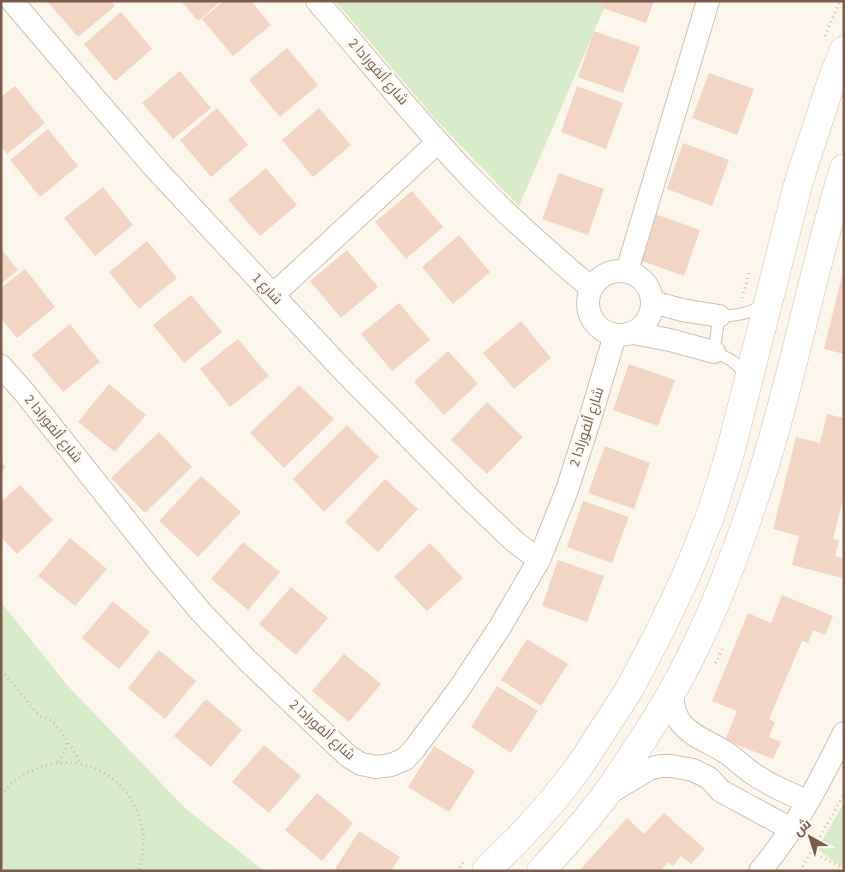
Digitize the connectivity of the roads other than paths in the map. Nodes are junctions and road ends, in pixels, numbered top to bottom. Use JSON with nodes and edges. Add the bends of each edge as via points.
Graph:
{"nodes":[{"id":1,"x":12,"y":1,"type":"edge"},
{"id":2,"x":317,"y":1,"type":"edge"},
{"id":3,"x":708,"y":1,"type":"edge"},
{"id":4,"x":844,"y":50,"type":"edge"},
{"id":5,"x":438,"y":142,"type":"junction"},
{"id":6,"x":844,"y":168,"type":"edge"},
{"id":7,"x":627,"y":271,"type":"junction"},
{"id":8,"x":592,"y":288,"type":"junction"},
{"id":9,"x":273,"y":295,"type":"junction"},
{"id":10,"x":653,"y":302,"type":"junction"},
{"id":11,"x":768,"y":303,"type":"junction"},
{"id":12,"x":719,"y":316,"type":"junction"},
{"id":13,"x":624,"y":334,"type":"junction"},
{"id":14,"x":714,"y":352,"type":"junction"},
{"id":15,"x":1,"y":366,"type":"edge"},
{"id":16,"x":749,"y":380,"type":"junction"},
{"id":17,"x":539,"y":560,"type":"junction"},
{"id":18,"x":673,"y":690,"type":"junction"},
{"id":19,"x":844,"y":733,"type":"edge"},
{"id":20,"x":703,"y":740,"type":"junction"},
{"id":21,"x":738,"y":762,"type":"junction"},
{"id":22,"x":684,"y":769,"type":"junction"},
{"id":23,"x":721,"y":791,"type":"junction"},
{"id":24,"x":606,"y":794,"type":"junction"},
{"id":25,"x":807,"y":801,"type":"junction"},
{"id":26,"x":791,"y":829,"type":"junction"},
{"id":27,"x":518,"y":839,"type":"junction"},
{"id":28,"x":477,"y":864,"type":"edge"},
{"id":29,"x":521,"y":871,"type":"edge"},
{"id":30,"x":541,"y":871,"type":"edge"},
{"id":31,"x":760,"y":871,"type":"edge"}],
"edges":[{"from":1,"to":9,"type":"street","name":"شارع 1","via":[[154,167]]},
{"from":2,"to":5,"type":"street","name":"شارع ألفورادا 2"},
{"from":3,"to":7,"type":"street"},
{"from":4,"to":11,"type":"street","via":[[799,181]]},
{"from":5,"to":8,"type":"street","name":"شارع ألفورادا 2","via":[[512,218]]},
{"from":5,"to":9,"type":"street"},
{"from":6,"to":18,"type":"street","via":[[766,464],[720,592]]},
{"from":7,"to":8,"type":"street","via":[[606,274]]},
{"from":7,"to":10,"type":"street","via":[[645,282]]},
{"from":8,"to":13,"type":"street","via":[[588,308],[597,326],[606,332]]},
{"from":9,"to":17,"type":"street","name":"شارع 1","via":[[468,498]]},
{"from":10,"to":12,"type":"street"},
{"from":10,"to":13,"type":"street","via":[[649,317],[639,329]]},
{"from":11,"to":12,"type":"lane","via":[[744,314]]},
{"from":11,"to":16,"type":"street"},
{"from":12,"to":14,"type":"lane"},
{"from":13,"to":14,"type":"street","via":[[670,340]]},
{"from":13,"to":17,"type":"street","name":"شارع ألفورادا 2"},
{"from":14,"to":16,"type":"lane","via":[[733,361]]},
{"from":15,"to":17,"type":"street","name":"شارع ألفورادا 2","via":[[201,612],[262,675],[348,756],[361,764],[391,765],[405,759],[415,748],[460,689]]},
{"from":16,"to":27,"type":"street","via":[[711,514],[660,631],[629,690],[579,767]]},
{"from":18,"to":20,"type":"street","via":[[676,716],[681,724]]},
{"from":18,"to":24,"type":"street"},
{"from":19,"to":25,"type":"street"},
{"from":20,"to":21,"type":"street"},
{"from":20,"to":22,"type":"street","via":[[686,750]]},
{"from":21,"to":23,"type":"street","via":[[738,782],[734,787]]},
{"from":21,"to":25,"type":"street","via":[[770,784]]},
{"from":22,"to":23,"type":"street","via":[[702,773]]},
{"from":22,"to":24,"type":"street","via":[[660,766],[649,769]]},
{"from":23,"to":26,"type":"street"},
{"from":24,"to":30,"type":"street"},
{"from":25,"to":26,"type":"street"},
{"from":26,"to":31,"type":"street"},
{"from":27,"to":28,"type":"street"},
{"from":27,"to":29,"type":"street","via":[[530,852],[530,860]]}]}
